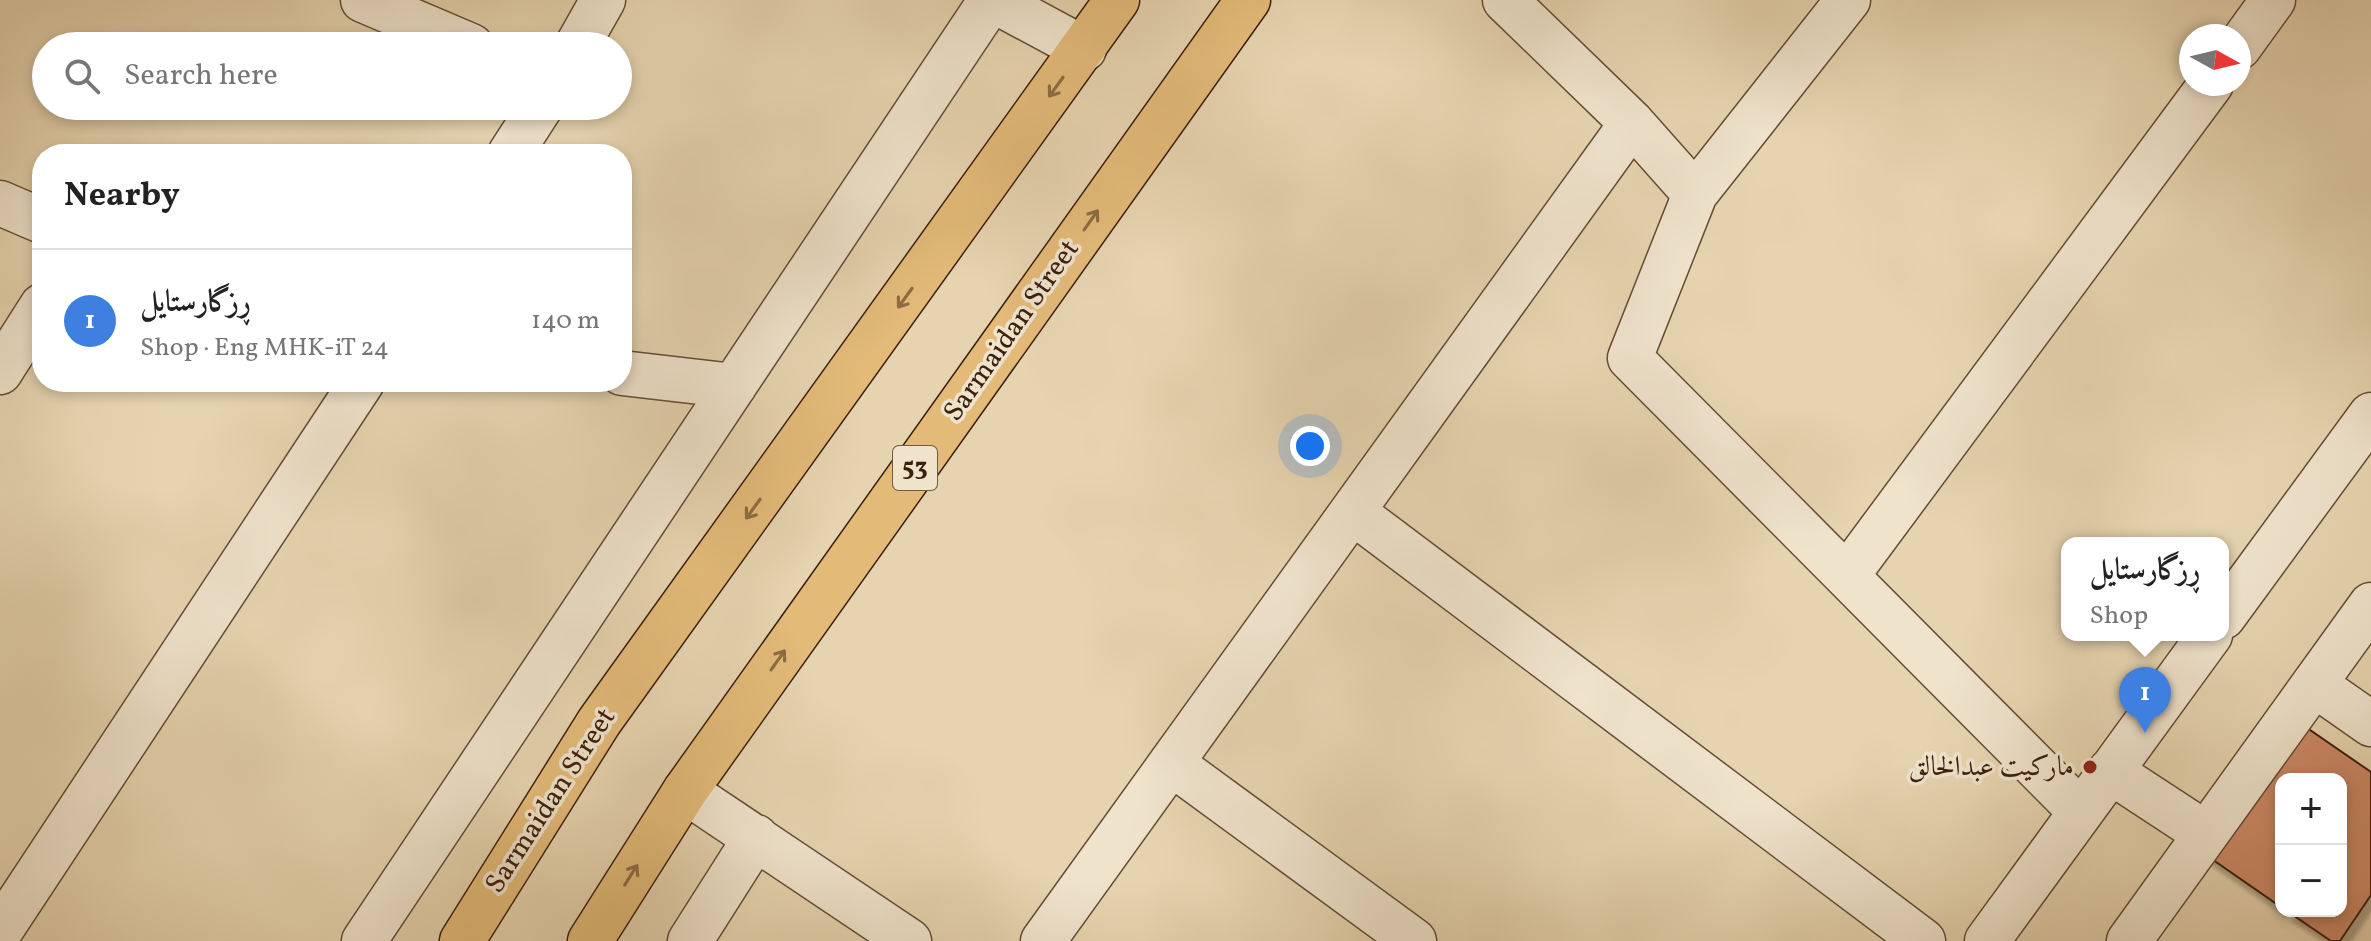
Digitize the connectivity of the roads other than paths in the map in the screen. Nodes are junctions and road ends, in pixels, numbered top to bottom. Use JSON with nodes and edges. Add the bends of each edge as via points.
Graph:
{"nodes":[{"id":1,"x":363,"y":0,"type":"edge"},
{"id":2,"x":603,"y":0,"type":"edge"},
{"id":3,"x":992,"y":0,"type":"edge"},
{"id":4,"x":1117,"y":0,"type":"edge"},
{"id":5,"x":1248,"y":0,"type":"edge"},
{"id":6,"x":1505,"y":0,"type":"edge"},
{"id":7,"x":1848,"y":0,"type":"edge"},
{"id":8,"x":2273,"y":0,"type":"edge"},
{"id":9,"x":2251,"y":30,"type":"edge"},
{"id":10,"x":438,"y":32,"type":"edge"},
{"id":11,"x":585,"y":32,"type":"edge"},
{"id":12,"x":1084,"y":49,"type":"junction"},
{"id":13,"x":2202,"y":96,"type":"edge"},
{"id":14,"x":532,"y":120,"type":"edge"},
{"id":15,"x":1632,"y":123,"type":"junction"},
{"id":16,"x":516,"y":144,"type":"edge"},
{"id":17,"x":1695,"y":194,"type":"junction"},
{"id":18,"x":0,"y":203,"type":"edge"},
{"id":19,"x":32,"y":217,"type":"edge"},
{"id":20,"x":32,"y":322,"type":"edge"},
{"id":21,"x":0,"y":372,"type":"edge"},
{"id":22,"x":632,"y":374,"type":"edge"},
{"id":23,"x":734,"y":386,"type":"junction"},
{"id":24,"x":355,"y":392,"type":"edge"},
{"id":25,"x":2371,"y":415,"type":"edge"},
{"id":26,"x":1353,"y":512,"type":"junction"},
{"id":27,"x":1848,"y":574,"type":"junction"},
{"id":28,"x":2371,"y":605,"type":"edge"},
{"id":29,"x":2229,"y":609,"type":"edge"},
{"id":30,"x":2206,"y":641,"type":"edge"},
{"id":31,"x":2314,"y":684,"type":"junction"},
{"id":32,"x":2371,"y":724,"type":"edge"},
{"id":33,"x":1171,"y":763,"type":"junction"},
{"id":34,"x":2110,"y":771,"type":"junction"},
{"id":35,"x":685,"y":791,"type":"junction"},
{"id":36,"x":2081,"y":812,"type":"junction"},
{"id":37,"x":2206,"y":834,"type":"junction"},
{"id":38,"x":756,"y":837,"type":"junction"},
{"id":39,"x":0,"y":931,"type":"edge"},
{"id":40,"x":2149,"y":933,"type":"edge"},
{"id":41,"x":364,"y":941,"type":"edge"},
{"id":42,"x":462,"y":941,"type":"edge"},
{"id":43,"x":590,"y":941,"type":"edge"},
{"id":44,"x":690,"y":941,"type":"edge"},
{"id":45,"x":909,"y":941,"type":"edge"},
{"id":46,"x":1043,"y":941,"type":"edge"},
{"id":47,"x":1414,"y":941,"type":"edge"},
{"id":48,"x":1923,"y":941,"type":"edge"},
{"id":49,"x":1987,"y":941,"type":"edge"}],
"edges":[{"from":1,"to":10,"type":"street"},
{"from":2,"to":11,"type":"street"},
{"from":3,"to":12,"type":"street"},
{"from":3,"to":23,"type":"street"},
{"from":4,"to":12,"type":"main road","name":"Sarmaidan Street"},
{"from":35,"to":5,"type":"main road","name":"Sarmaidan Street","number":"53","one_way":true},
{"from":6,"to":15,"type":"street"},
{"from":7,"to":17,"type":"street"},
{"from":8,"to":9,"type":"street"},
{"from":12,"to":42,"type":"main road","name":"Sarmaidan Street","one_way":true,"via":[[599,722]]},
{"from":13,"to":27,"type":"street"},
{"from":14,"to":16,"type":"street"},
{"from":15,"to":17,"type":"street"},
{"from":15,"to":26,"type":"street"},
{"from":17,"to":27,"type":"street","via":[[1630,358]]},
{"from":18,"to":19,"type":"street"},
{"from":20,"to":21,"type":"street"},
{"from":22,"to":23,"type":"street"},
{"from":23,"to":41,"type":"street"},
{"from":24,"to":39,"type":"street"},
{"from":25,"to":29,"type":"street"},
{"from":26,"to":33,"type":"street"},
{"from":26,"to":48,"type":"street"},
{"from":27,"to":36,"type":"street"},
{"from":28,"to":31,"type":"street"},
{"from":30,"to":34,"type":"street"},
{"from":31,"to":32,"type":"street"},
{"from":31,"to":37,"type":"street"},
{"from":33,"to":46,"type":"street"},
{"from":33,"to":47,"type":"street"},
{"from":34,"to":36,"type":"street"},
{"from":34,"to":37,"type":"street"},
{"from":35,"to":38,"type":"street"},
{"from":43,"to":35,"type":"main road","name":"Sarmaidan Street","number":"53","one_way":true},
{"from":36,"to":49,"type":"street"},
{"from":37,"to":40,"type":"street"},
{"from":38,"to":44,"type":"street"},
{"from":38,"to":45,"type":"street"}]}
